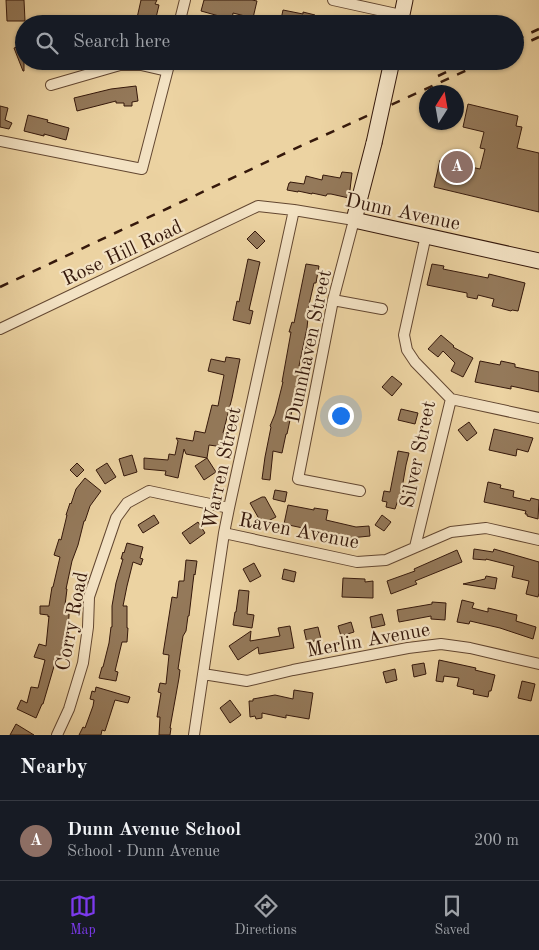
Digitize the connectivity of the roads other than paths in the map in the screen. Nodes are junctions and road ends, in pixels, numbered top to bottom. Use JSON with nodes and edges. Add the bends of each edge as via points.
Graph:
{"nodes":[{"id":1,"x":185,"y":0,"type":"edge"},
{"id":2,"x":333,"y":0,"type":"edge"},
{"id":3,"x":402,"y":13,"type":"edge"},
{"id":4,"x":181,"y":15,"type":"edge"},
{"id":5,"x":103,"y":70,"type":"edge"},
{"id":6,"x":167,"y":70,"type":"edge"},
{"id":7,"x":390,"y":70,"type":"edge"},
{"id":8,"x":51,"y":85,"type":"dead end"},
{"id":9,"x":0,"y":140,"type":"edge"},
{"id":10,"x":258,"y":206,"type":"joint"},
{"id":11,"x":294,"y":210,"type":"junction"},
{"id":12,"x":354,"y":220,"type":"junction"},
{"id":13,"x":426,"y":235,"type":"junction"},
{"id":14,"x":539,"y":261,"type":"edge"},
{"id":15,"x":333,"y":300,"type":"junction"},
{"id":16,"x":382,"y":309,"type":"dead end"},
{"id":17,"x":0,"y":329,"type":"edge"},
{"id":18,"x":451,"y":400,"type":"junction"},
{"id":19,"x":539,"y":418,"type":"edge"},
{"id":20,"x":360,"y":491,"type":"dead end"},
{"id":21,"x":229,"y":508,"type":"junction"},
{"id":22,"x":224,"y":533,"type":"junction"},
{"id":23,"x":539,"y":540,"type":"edge"},
{"id":24,"x":414,"y":547,"type":"junction"},
{"id":25,"x":539,"y":664,"type":"edge"},
{"id":26,"x":203,"y":674,"type":"junction"},
{"id":27,"x":57,"y":735,"type":"edge"},
{"id":28,"x":194,"y":735,"type":"edge"}],
"edges":[{"from":1,"to":4,"type":"street"},
{"from":2,"to":3,"type":"street"},
{"from":5,"to":8,"type":"street"},
{"from":6,"to":9,"type":"street","via":[[142,169]]},
{"from":7,"to":12,"type":"street","bridge":true},
{"from":10,"to":11,"type":"street","name":"Dunn Avenue"},
{"from":10,"to":17,"type":"street","name":"Rose Hill Road"},
{"from":11,"to":12,"type":"street","name":"Dunn Avenue"},
{"from":11,"to":21,"type":"street","name":"Warren Street"},
{"from":12,"to":13,"type":"street","name":"Dunn Avenue"},
{"from":12,"to":15,"type":"street","name":"Dunnhaven Street"},
{"from":13,"to":14,"type":"street","name":"Dunn Avenue"},
{"from":13,"to":18,"type":"street","name":"Silver Street","via":[[404,335],[414,362]]},
{"from":15,"to":16,"type":"street"},
{"from":15,"to":20,"type":"street","name":"Dunnhaven Street","via":[[298,479]]},
{"from":18,"to":19,"type":"street"},
{"from":18,"to":24,"type":"street","name":"Silver Street"},
{"from":21,"to":22,"type":"street","name":"Warren Street"},
{"from":21,"to":27,"type":"street","name":"Corry Road","via":[[149,491],[127,503],[116,518],[89,597],[83,663]]},
{"from":22,"to":24,"type":"street","name":"Raven Avenue","via":[[357,562],[386,560]]},
{"from":22,"to":26,"type":"street","name":"Warren Street"},
{"from":23,"to":24,"type":"street","name":"Raven Avenue","via":[[486,528],[452,532]]},
{"from":25,"to":26,"type":"street","name":"Merlin Avenue","via":[[441,644],[379,653],[247,681]]},
{"from":26,"to":28,"type":"street","name":"Warren Street"}]}
